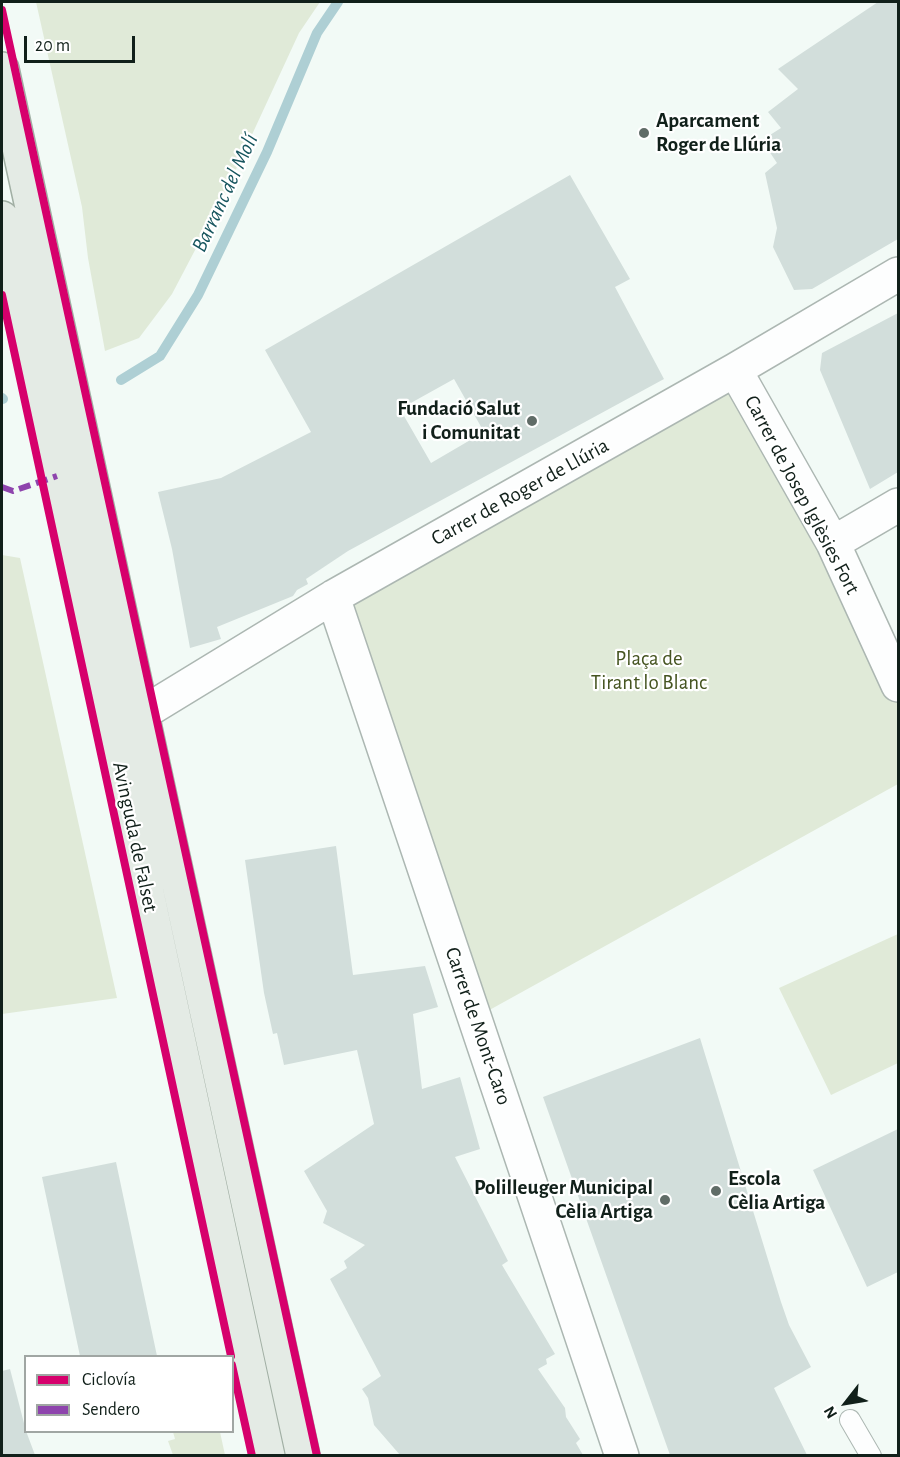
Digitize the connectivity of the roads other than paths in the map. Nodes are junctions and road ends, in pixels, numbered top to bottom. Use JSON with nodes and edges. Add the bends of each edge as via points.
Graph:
{"nodes":[{"id":1,"x":2,"y":69,"type":"edge"},
{"id":2,"x":2,"y":218,"type":"edge"},
{"id":3,"x":898,"y":274,"type":"edge"},
{"id":4,"x":735,"y":370,"type":"junction"},
{"id":5,"x":898,"y":505,"type":"edge"},
{"id":6,"x":833,"y":543,"type":"junction"},
{"id":7,"x":333,"y":597,"type":"junction"},
{"id":8,"x":895,"y":673,"type":"edge"},
{"id":9,"x":143,"y":713,"type":"junction"},
{"id":10,"x":850,"y":1420,"type":"dead end"},
{"id":11,"x":268,"y":1455,"type":"edge"},
{"id":12,"x":303,"y":1455,"type":"edge"},
{"id":13,"x":622,"y":1455,"type":"edge"},
{"id":14,"x":871,"y":1455,"type":"edge"}],
"edges":[{"from":1,"to":9,"type":"main road","name":"Avinguda de Falset"},
{"from":2,"to":11,"type":"main road","name":"Avinguda de Falset"},
{"from":3,"to":4,"type":"street","name":"Carrer de Roger de Llúria"},
{"from":4,"to":6,"type":"street","name":"Carrer de Josep Iglèsies Fort"},
{"from":4,"to":7,"type":"street","name":"Carrer de Roger de Llúria"},
{"from":5,"to":6,"type":"street"},
{"from":6,"to":8,"type":"street","name":"Carrer de Josep Iglèsies Fort"},
{"from":7,"to":9,"type":"street","name":"Carrer de Roger de Llúria"},
{"from":7,"to":13,"type":"street","name":"Carrer de Mont-Caro"},
{"from":9,"to":12,"type":"main road","name":"Avinguda de Falset"},
{"from":10,"to":14,"type":"lane"}]}
